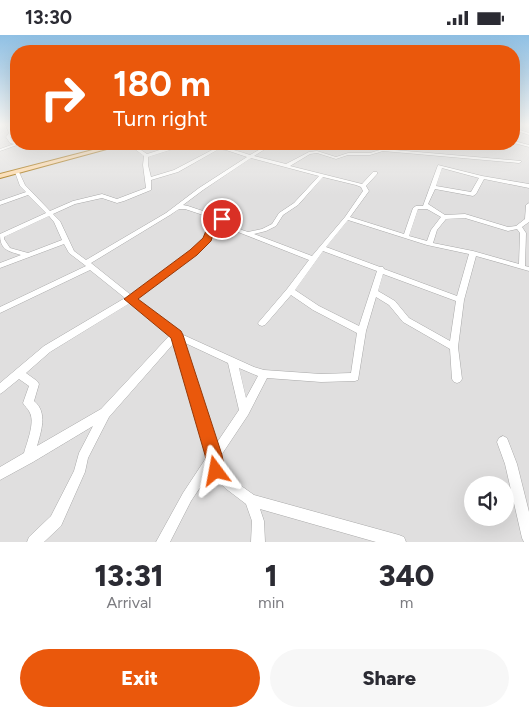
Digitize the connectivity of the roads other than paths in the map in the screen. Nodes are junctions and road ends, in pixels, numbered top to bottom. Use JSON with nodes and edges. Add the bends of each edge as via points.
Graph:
{"nodes":[{"id":1,"x":100,"y":150,"type":"edge"},
{"id":2,"x":138,"y":150,"type":"edge"},
{"id":3,"x":166,"y":150,"type":"edge"},
{"id":4,"x":214,"y":150,"type":"edge"},
{"id":5,"x":229,"y":150,"type":"edge"},
{"id":6,"x":262,"y":150,"type":"edge"},
{"id":7,"x":146,"y":156,"type":"junction"},
{"id":8,"x":251,"y":157,"type":"junction"},
{"id":9,"x":518,"y":162,"type":"dead end"},
{"id":10,"x":288,"y":165,"type":"junction"},
{"id":11,"x":17,"y":172,"type":"junction"},
{"id":12,"x":375,"y":173,"type":"dead end"},
{"id":13,"x":322,"y":175,"type":"junction"},
{"id":14,"x":0,"y":177,"type":"edge"},
{"id":15,"x":482,"y":177,"type":"junction"},
{"id":16,"x":150,"y":179,"type":"junction"},
{"id":17,"x":363,"y":186,"type":"junction"},
{"id":18,"x":529,"y":186,"type":"edge"},
{"id":19,"x":433,"y":187,"type":"junction"},
{"id":20,"x":29,"y":193,"type":"junction"},
{"id":21,"x":0,"y":203,"type":"edge"},
{"id":22,"x":529,"y":205,"type":"edge"},
{"id":23,"x":178,"y":207,"type":"junction"},
{"id":24,"x":426,"y":207,"type":"junction"},
{"id":25,"x":49,"y":214,"type":"junction"},
{"id":26,"x":444,"y":217,"type":"junction"},
{"id":27,"x":347,"y":218,"type":"junction"},
{"id":28,"x":222,"y":219,"type":"junction"},
{"id":29,"x":518,"y":227,"type":"junction"},
{"id":30,"x":247,"y":234,"type":"junction"},
{"id":31,"x":406,"y":236,"type":"junction"},
{"id":32,"x":65,"y":241,"type":"junction"},
{"id":33,"x":429,"y":244,"type":"junction"},
{"id":34,"x":322,"y":248,"type":"junction"},
{"id":35,"x":473,"y":253,"type":"junction"},
{"id":36,"x":27,"y":255,"type":"junction"},
{"id":37,"x":313,"y":259,"type":"junction"},
{"id":38,"x":88,"y":265,"type":"junction"},
{"id":39,"x":0,"y":266,"type":"edge"},
{"id":40,"x":526,"y":268,"type":"edge"},
{"id":41,"x":381,"y":269,"type":"junction"},
{"id":42,"x":290,"y":291,"type":"junction"},
{"id":43,"x":374,"y":292,"type":"junction"},
{"id":44,"x":130,"y":299,"type":"junction"},
{"id":45,"x":460,"y":300,"type":"junction"},
{"id":46,"x":0,"y":310,"type":"edge"},
{"id":47,"x":262,"y":323,"type":"dead end"},
{"id":48,"x":362,"y":331,"type":"junction"},
{"id":49,"x":176,"y":335,"type":"junction"},
{"id":50,"x":454,"y":347,"type":"junction"},
{"id":51,"x":232,"y":360,"type":"junction"},
{"id":52,"x":19,"y":373,"type":"junction"},
{"id":53,"x":264,"y":374,"type":"junction"},
{"id":54,"x":457,"y":379,"type":"dead end"},
{"id":55,"x":0,"y":389,"type":"edge"},
{"id":56,"x":244,"y":411,"type":"junction"},
{"id":57,"x":104,"y":413,"type":"junction"},
{"id":58,"x":503,"y":442,"type":"dead end"},
{"id":59,"x":214,"y":455,"type":"junction"},
{"id":60,"x":28,"y":458,"type":"junction"},
{"id":61,"x":211,"y":470,"type":"junction"},
{"id":62,"x":0,"y":473,"type":"edge"},
{"id":63,"x":252,"y":500,"type":"junction"},
{"id":64,"x":529,"y":538,"type":"edge"},
{"id":65,"x":34,"y":542,"type":"edge"},
{"id":66,"x":163,"y":542,"type":"edge"},
{"id":67,"x":258,"y":542,"type":"edge"},
{"id":68,"x":399,"y":542,"type":"edge"}],
"edges":[{"from":1,"to":11,"type":"main road"},
{"from":2,"to":7,"type":"street"},
{"from":3,"to":7,"type":"street"},
{"from":4,"to":16,"type":"street","via":[[176,171]]},
{"from":5,"to":8,"type":"street"},
{"from":6,"to":8,"type":"street"},
{"from":7,"to":16,"type":"street","via":[[145,166]]},
{"from":8,"to":10,"type":"street"},
{"from":8,"to":23,"type":"street"},
{"from":9,"to":10,"type":"street","via":[[383,150],[336,158],[309,153]]},
{"from":10,"to":13,"type":"street"},
{"from":11,"to":14,"type":"main road"},
{"from":11,"to":20,"type":"street"},
{"from":12,"to":17,"type":"street"},
{"from":13,"to":17,"type":"street"},
{"from":13,"to":30,"type":"street","via":[[296,204],[281,214],[274,225]]},
{"from":15,"to":18,"type":"street"},
{"from":15,"to":19,"type":"street","via":[[474,194]]},
{"from":15,"to":19,"type":"street","via":[[440,166]]},
{"from":16,"to":25,"type":"street","via":[[145,193],[117,201],[96,196]]},
{"from":17,"to":27,"type":"street","via":[[366,191]]},
{"from":19,"to":24,"type":"street","via":[[425,202]]},
{"from":20,"to":21,"type":"street"},
{"from":20,"to":25,"type":"street"},
{"from":22,"to":29,"type":"street","via":[[528,220]]},
{"from":23,"to":28,"type":"street"},
{"from":23,"to":38,"type":"street"},
{"from":24,"to":26,"type":"street"},
{"from":24,"to":31,"type":"street","via":[[416,208]]},
{"from":25,"to":32,"type":"street","via":[[57,221]]},
{"from":25,"to":36,"type":"street","via":[[1,236],[8,249]]},
{"from":26,"to":29,"type":"street","via":[[465,216],[508,229]]},
{"from":26,"to":33,"type":"street"},
{"from":27,"to":31,"type":"street"},
{"from":27,"to":34,"type":"street"},
{"from":28,"to":30,"type":"street"},
{"from":28,"to":44,"type":"street","via":[[211,228],[208,239],[194,253]]},
{"from":29,"to":40,"type":"street","via":[[523,233]]},
{"from":30,"to":37,"type":"street"},
{"from":31,"to":33,"type":"street"},
{"from":32,"to":36,"type":"street"},
{"from":32,"to":38,"type":"street","via":[[71,253]]},
{"from":33,"to":35,"type":"street"},
{"from":34,"to":37,"type":"street"},
{"from":34,"to":41,"type":"street"},
{"from":35,"to":40,"type":"street"},
{"from":35,"to":45,"type":"street"},
{"from":36,"to":39,"type":"street"},
{"from":37,"to":42,"type":"street"},
{"from":38,"to":44,"type":"street"},
{"from":38,"to":46,"type":"street"},
{"from":41,"to":43,"type":"street"},
{"from":41,"to":45,"type":"street"},
{"from":42,"to":47,"type":"street"},
{"from":42,"to":48,"type":"street"},
{"from":43,"to":48,"type":"street"},
{"from":43,"to":50,"type":"street","via":[[392,303],[406,320]]},
{"from":44,"to":49,"type":"street"},
{"from":44,"to":52,"type":"street","via":[[47,349]]},
{"from":45,"to":50,"type":"street"},
{"from":48,"to":53,"type":"street","via":[[355,377]]},
{"from":49,"to":51,"type":"street"},
{"from":49,"to":57,"type":"street"},
{"from":49,"to":59,"type":"street"},
{"from":50,"to":54,"type":"street"},
{"from":51,"to":53,"type":"street"},
{"from":51,"to":56,"type":"street"},
{"from":52,"to":55,"type":"street"},
{"from":52,"to":60,"type":"street","via":[[34,384],[28,403],[33,406],[38,419]]},
{"from":53,"to":56,"type":"street"},
{"from":56,"to":59,"type":"street"},
{"from":57,"to":60,"type":"street"},
{"from":57,"to":65,"type":"street","via":[[56,521]]},
{"from":58,"to":64,"type":"street"},
{"from":59,"to":61,"type":"street"},
{"from":60,"to":62,"type":"street"},
{"from":61,"to":63,"type":"street"},
{"from":61,"to":66,"type":"street","via":[[187,497]]},
{"from":63,"to":67,"type":"street","via":[[258,521]]},
{"from":63,"to":68,"type":"street"}]}
